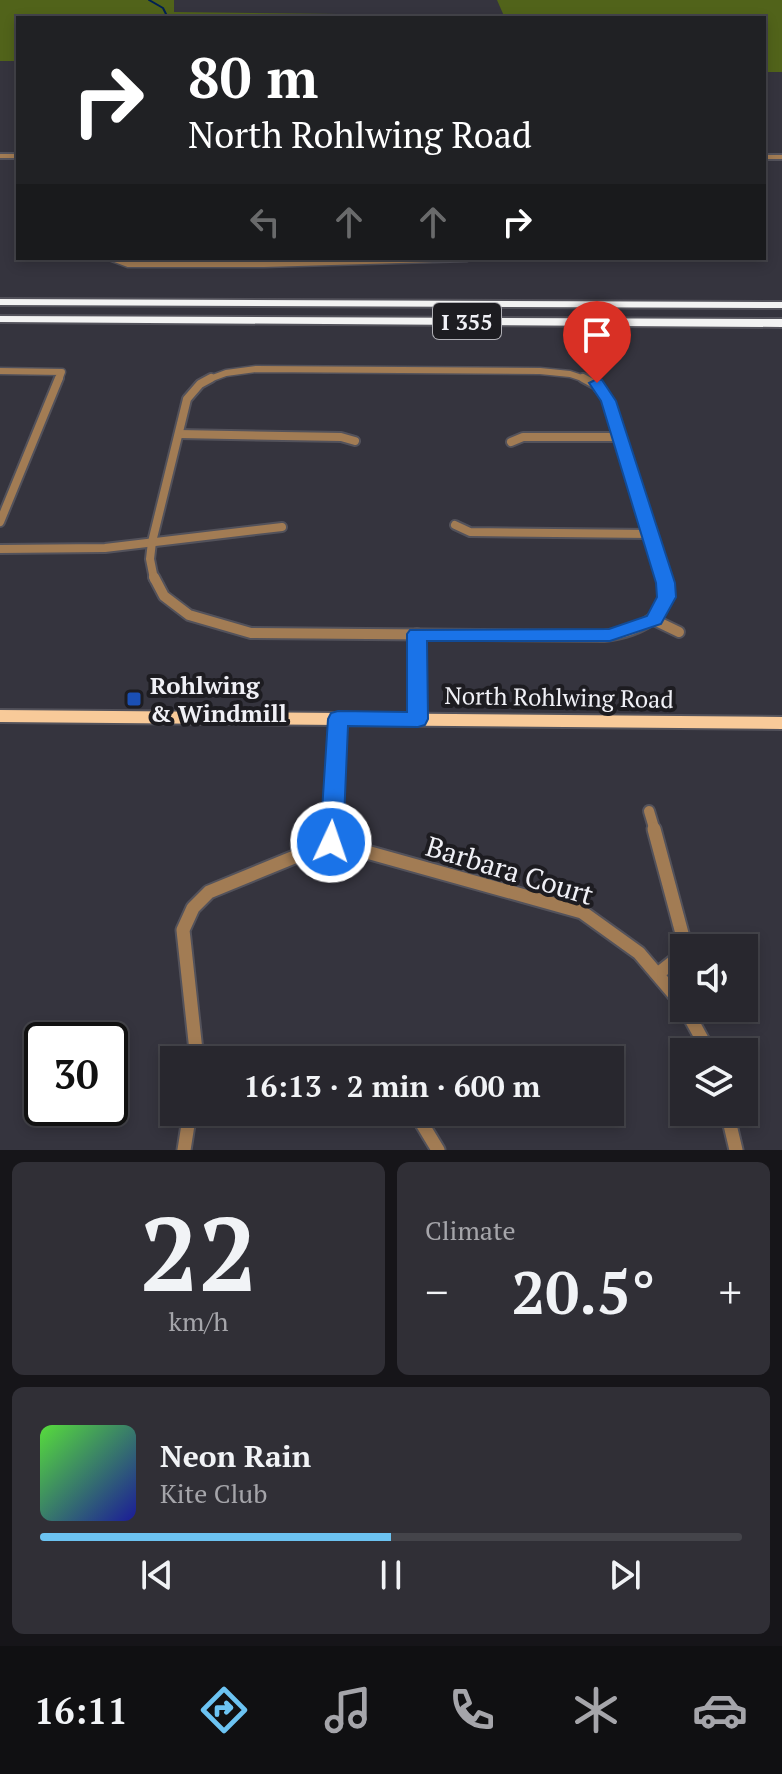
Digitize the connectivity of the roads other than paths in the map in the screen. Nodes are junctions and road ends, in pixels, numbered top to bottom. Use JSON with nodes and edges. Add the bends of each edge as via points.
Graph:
{"nodes":[{"id":1,"x":117,"y":260,"type":"edge"},
{"id":2,"x":399,"y":260,"type":"edge"},
{"id":3,"x":0,"y":302,"type":"edge"},
{"id":4,"x":782,"y":305,"type":"edge"},
{"id":5,"x":0,"y":319,"type":"edge"},
{"id":6,"x":782,"y":323,"type":"edge"},
{"id":7,"x":0,"y":371,"type":"edge"},
{"id":8,"x":598,"y":373,"type":"dead end"},
{"id":9,"x":587,"y":378,"type":"junction"},
{"id":10,"x":179,"y":434,"type":"junction"},
{"id":11,"x":620,"y":437,"type":"junction"},
{"id":12,"x":355,"y":441,"type":"dead end"},
{"id":13,"x":511,"y":442,"type":"dead end"},
{"id":14,"x":0,"y":522,"type":"edge"},
{"id":15,"x":455,"y":525,"type":"dead end"},
{"id":16,"x":282,"y":527,"type":"dead end"},
{"id":17,"x":650,"y":534,"type":"junction"},
{"id":18,"x":152,"y":543,"type":"junction"},
{"id":19,"x":0,"y":549,"type":"edge"},
{"id":20,"x":654,"y":620,"type":"junction"},
{"id":21,"x":679,"y":632,"type":"dead end"},
{"id":22,"x":417,"y":634,"type":"junction"},
{"id":23,"x":1,"y":719,"type":"edge"},
{"id":24,"x":338,"y":719,"type":"junction"},
{"id":25,"x":418,"y":719,"type":"junction"},
{"id":26,"x":782,"y":723,"type":"edge"},
{"id":27,"x":649,"y":811,"type":"dead end"},
{"id":28,"x":331,"y":842,"type":"junction"},
{"id":29,"x":659,"y":973,"type":"junction"},
{"id":30,"x":670,"y":987,"type":"edge"},
{"id":31,"x":196,"y":1046,"type":"edge"},
{"id":32,"x":188,"y":1126,"type":"edge"},
{"id":33,"x":423,"y":1126,"type":"edge"},
{"id":34,"x":730,"y":1126,"type":"edge"},
{"id":35,"x":184,"y":1150,"type":"edge"},
{"id":36,"x":438,"y":1150,"type":"edge"},
{"id":37,"x":736,"y":1150,"type":"edge"}],
"edges":[{"from":1,"to":2,"type":"street"},
{"from":3,"to":4,"type":"highway","number":"I 355"},
{"from":5,"to":6,"type":"highway","number":"I 355"},
{"from":7,"to":14,"type":"street","via":[[62,372]]},
{"from":8,"to":9,"type":"street"},
{"from":9,"to":10,"type":"street","via":[[540,371],[256,369],[207,375],[192,390]]},
{"from":9,"to":11,"type":"street","via":[[603,390]]},
{"from":10,"to":12,"type":"street"},
{"from":10,"to":18,"type":"street"},
{"from":11,"to":13,"type":"street","via":[[523,437]]},
{"from":11,"to":17,"type":"street"},
{"from":15,"to":17,"type":"street","via":[[470,532]]},
{"from":16,"to":18,"type":"street"},
{"from":17,"to":20,"type":"street","via":[[667,590]]},
{"from":18,"to":19,"type":"street"},
{"from":18,"to":22,"type":"street","via":[[154,578],[166,597],[211,624],[251,633]]},
{"from":20,"to":21,"type":"street"},
{"from":20,"to":22,"type":"street","via":[[604,636]]},
{"from":22,"to":25,"type":"street"},
{"from":23,"to":24,"type":"main road","name":"North Rohlwing Road"},
{"from":24,"to":25,"type":"main road","name":"North Rohlwing Road"},
{"from":24,"to":28,"type":"street"},
{"from":25,"to":26,"type":"main road","name":"North Rohlwing Road"},
{"from":27,"to":29,"type":"street","via":[[684,941],[678,958]]},
{"from":28,"to":29,"type":"street","name":"Barbara Court","via":[[582,912]]},
{"from":28,"to":31,"type":"street","via":[[209,892],[193,908],[183,930]]},
{"from":29,"to":30,"type":"street","name":"Barbara Court"},
{"from":32,"to":35,"type":"street"},
{"from":33,"to":36,"type":"street"},
{"from":34,"to":37,"type":"street"}]}
